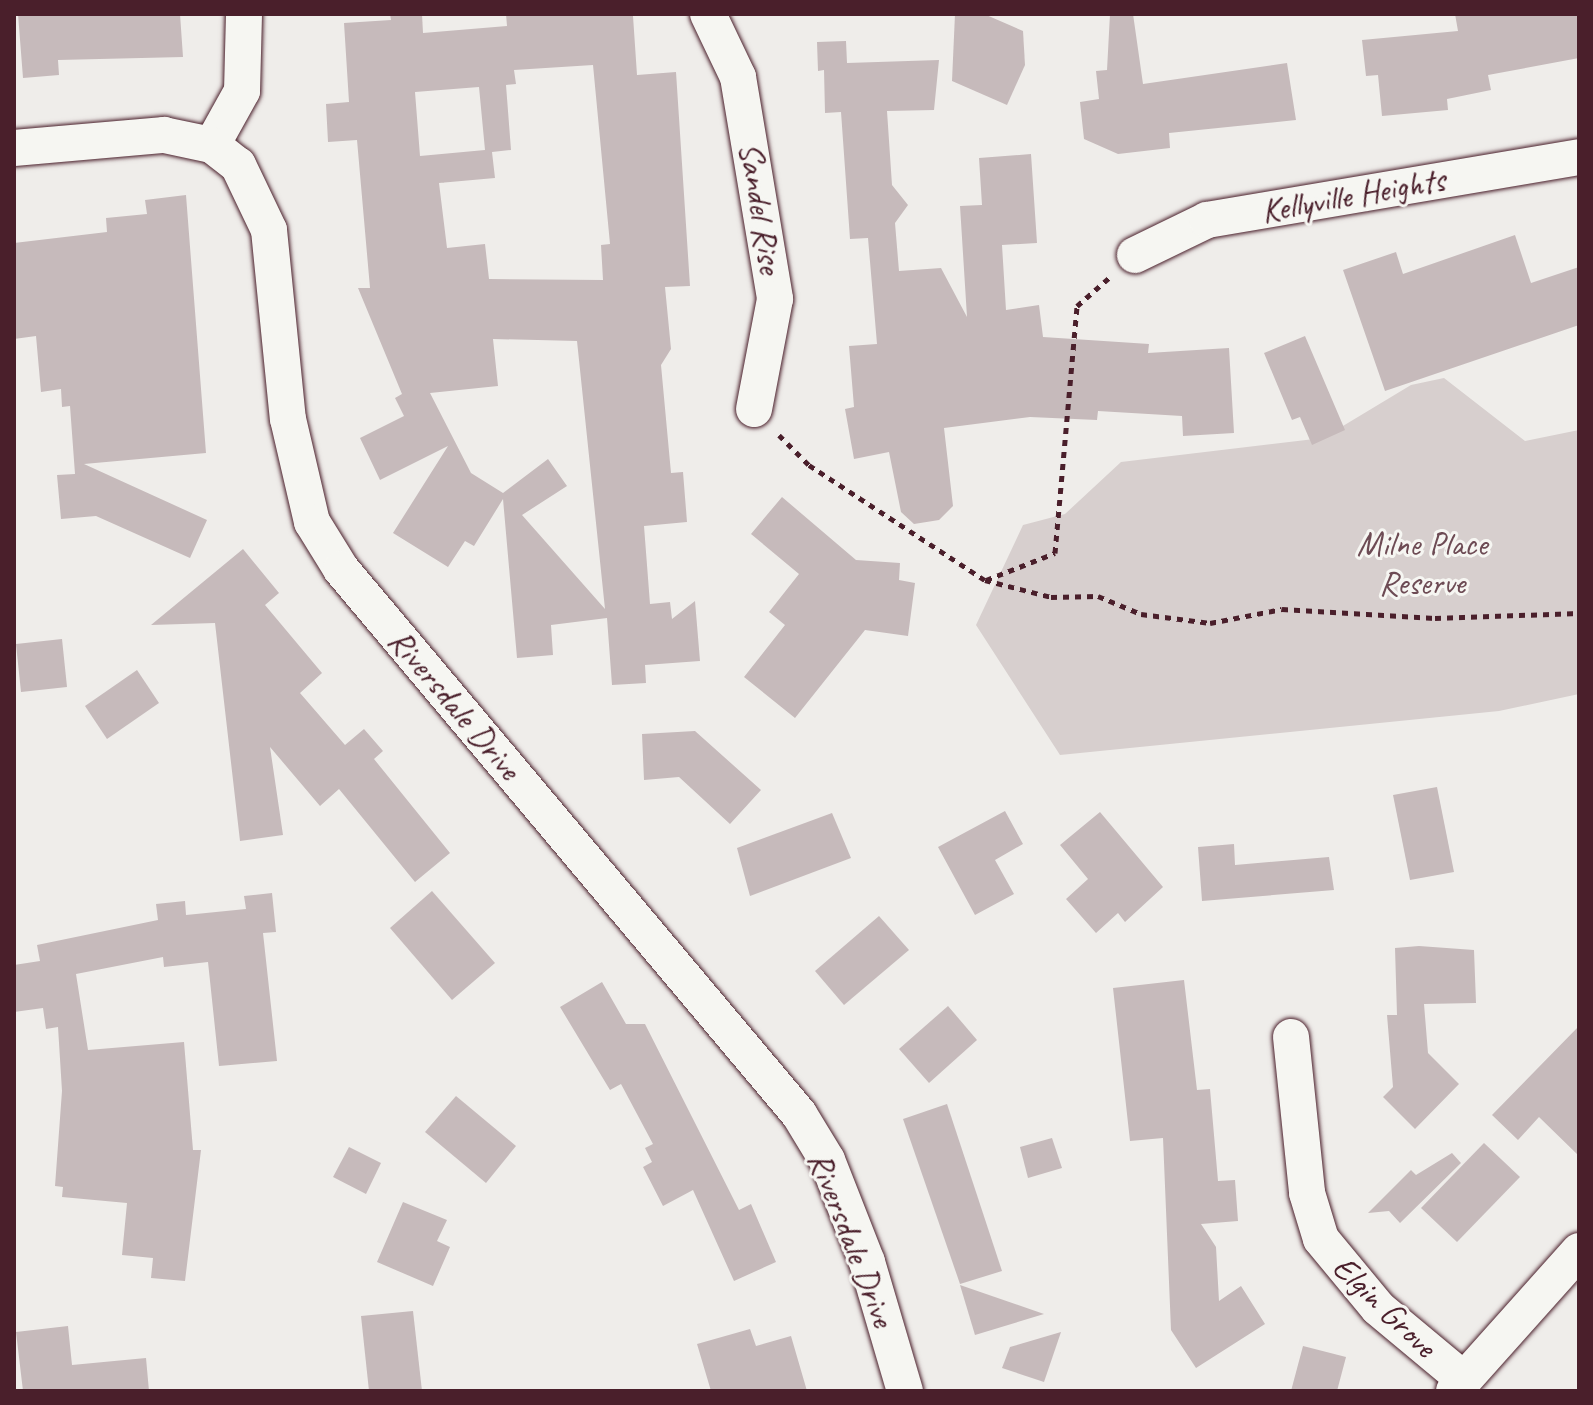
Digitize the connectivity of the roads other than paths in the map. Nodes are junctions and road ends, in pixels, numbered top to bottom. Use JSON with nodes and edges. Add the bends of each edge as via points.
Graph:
{"nodes":[{"id":1,"x":244,"y":14,"type":"edge"},
{"id":2,"x":708,"y":14,"type":"edge"},
{"id":3,"x":212,"y":145,"type":"junction"},
{"id":4,"x":14,"y":148,"type":"edge"},
{"id":5,"x":1579,"y":157,"type":"edge"},
{"id":6,"x":1135,"y":255,"type":"road end"},
{"id":7,"x":754,"y":409,"type":"road end"},
{"id":8,"x":1291,"y":1037,"type":"dead end"},
{"id":9,"x":1579,"y":1251,"type":"edge"},
{"id":10,"x":1458,"y":1384,"type":"edge"},
{"id":11,"x":905,"y":1391,"type":"edge"}],
"edges":[{"from":1,"to":3,"type":"street","via":[[242,91]]},
{"from":2,"to":7,"type":"street","name":"Sandel Rise","via":[[738,77],[775,299]]},
{"from":3,"to":4,"type":"street","via":[[164,135]]},
{"from":3,"to":11,"type":"street","name":"Riversdale Drive","via":[[238,165],[269,230],[288,419],[312,522],[341,569],[799,1114],[827,1160],[867,1262]]},
{"from":5,"to":6,"type":"street","name":"Kellyville Heights","via":[[1207,220]]},
{"from":8,"to":10,"type":"street","name":"Elgin Grove","via":[[1307,1193],[1321,1239],[1378,1308]]},
{"from":9,"to":10,"type":"street"}]}
